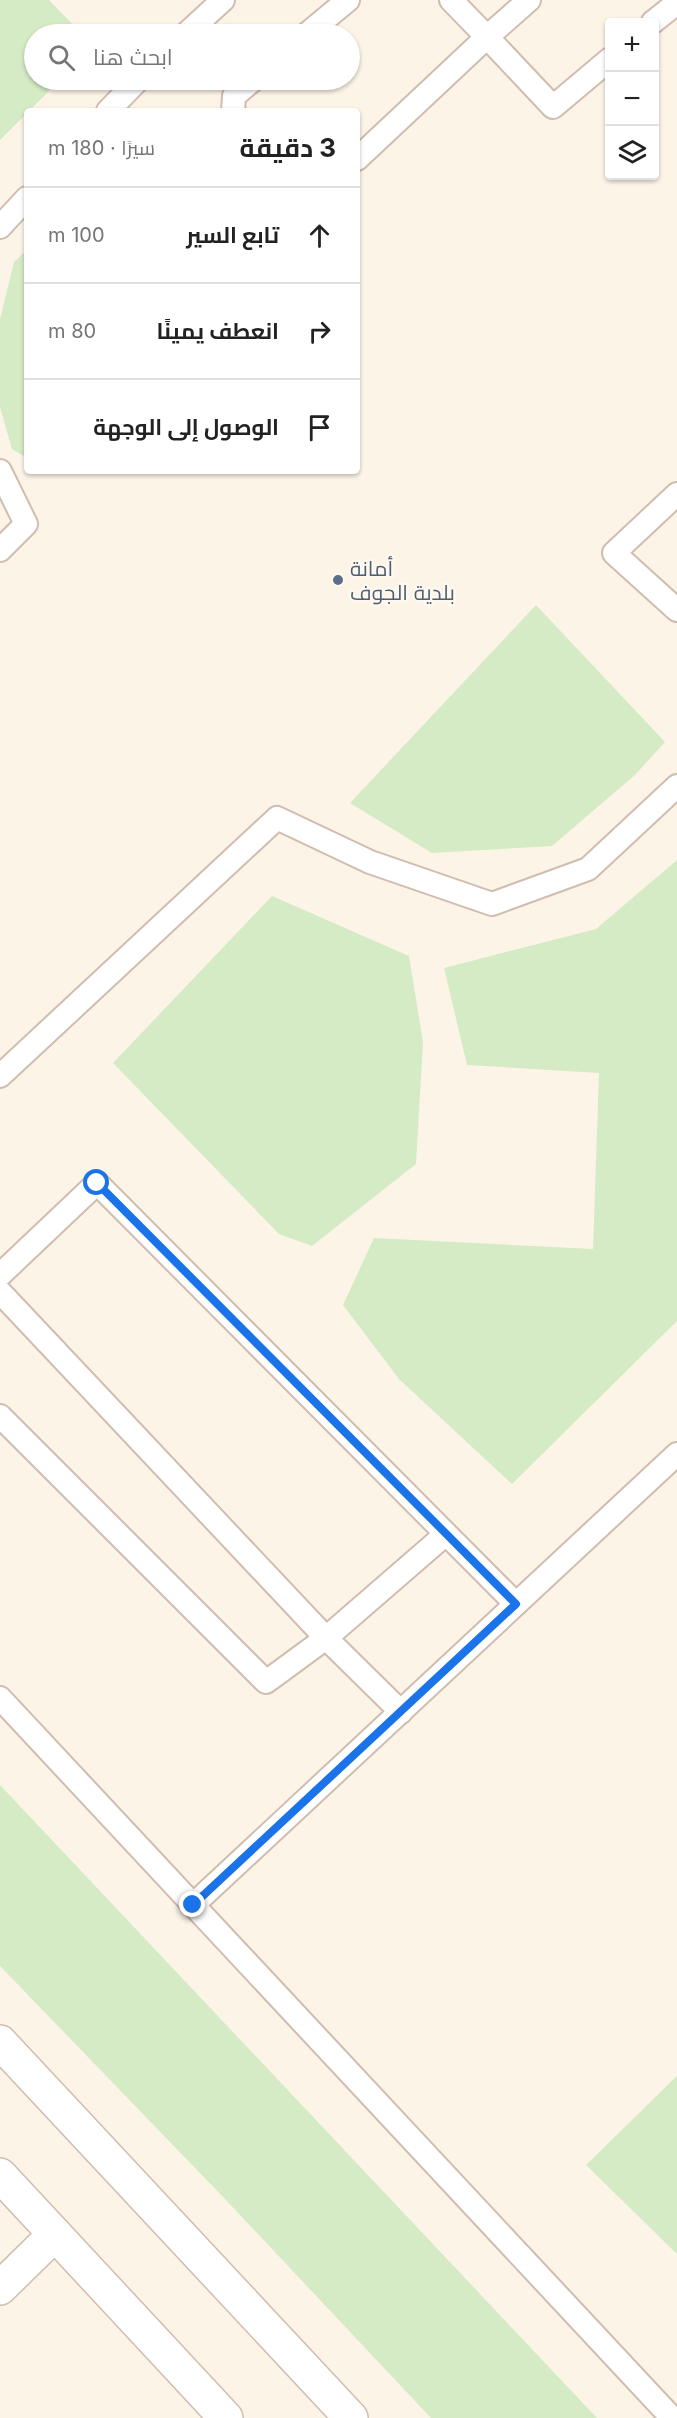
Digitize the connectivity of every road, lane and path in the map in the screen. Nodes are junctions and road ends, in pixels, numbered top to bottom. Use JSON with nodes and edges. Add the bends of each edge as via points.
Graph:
{"nodes":[{"id":1,"x":223,"y":0,"type":"edge"},
{"id":2,"x":348,"y":0,"type":"edge"},
{"id":3,"x":451,"y":0,"type":"edge"},
{"id":4,"x":529,"y":0,"type":"edge"},
{"id":5,"x":677,"y":3,"type":"edge"},
{"id":6,"x":658,"y":18,"type":"edge"},
{"id":7,"x":197,"y":24,"type":"edge"},
{"id":8,"x":319,"y":24,"type":"edge"},
{"id":9,"x":487,"y":37,"type":"junction"},
{"id":10,"x":605,"y":62,"type":"edge"},
{"id":11,"x":128,"y":90,"type":"edge"},
{"id":12,"x":241,"y":90,"type":"edge"},
{"id":13,"x":111,"y":108,"type":"edge"},
{"id":14,"x":233,"y":108,"type":"edge"},
{"id":15,"x":360,"y":156,"type":"edge"},
{"id":16,"x":24,"y":201,"type":"edge"},
{"id":17,"x":0,"y":227,"type":"edge"},
{"id":18,"x":0,"y":471,"type":"edge"},
{"id":19,"x":677,"y":494,"type":"edge"},
{"id":20,"x":0,"y":550,"type":"edge"},
{"id":21,"x":677,"y":610,"type":"edge"},
{"id":22,"x":677,"y":786,"type":"edge"},
{"id":23,"x":0,"y":1076,"type":"edge"},
{"id":24,"x":0,"y":1275,"type":"edge"},
{"id":25,"x":0,"y":1292,"type":"edge"},
{"id":26,"x":0,"y":1416,"type":"edge"},
{"id":27,"x":677,"y":1454,"type":"edge"},
{"id":28,"x":446,"y":1534,"type":"junction"},
{"id":29,"x":516,"y":1604,"type":"junction"},
{"id":30,"x":326,"y":1638,"type":"junction"},
{"id":31,"x":0,"y":1698,"type":"edge"},
{"id":32,"x":401,"y":1712,"type":"junction"},
{"id":33,"x":193,"y":1905,"type":"junction"},
{"id":34,"x":0,"y":2042,"type":"edge"},
{"id":35,"x":0,"y":2175,"type":"edge"},
{"id":36,"x":55,"y":2234,"type":"junction"},
{"id":37,"x":0,"y":2288,"type":"edge"},
{"id":38,"x":226,"y":2418,"type":"edge"},
{"id":39,"x":351,"y":2418,"type":"edge"},
{"id":40,"x":672,"y":2418,"type":"edge"}],
"edges":[{"from":1,"to":7,"type":"lane"},
{"from":2,"to":8,"type":"lane"},
{"from":3,"to":9,"type":"lane"},
{"from":4,"to":9,"type":"lane"},
{"from":5,"to":6,"type":"lane"},
{"from":9,"to":10,"type":"lane","via":[[553,107]]},
{"from":9,"to":15,"type":"lane"},
{"from":11,"to":13,"type":"lane"},
{"from":12,"to":14,"type":"lane","via":[[234,96]]},
{"from":16,"to":17,"type":"lane"},
{"from":18,"to":20,"type":"lane","via":[[26,524]]},
{"from":19,"to":21,"type":"lane","via":[[614,553]]},
{"from":22,"to":23,"type":"lane","via":[[588,869],[492,904],[370,862],[277,818]]},
{"from":24,"to":28,"type":"lane","via":[[97,1183]]},
{"from":25,"to":30,"type":"lane"},
{"from":26,"to":30,"type":"lane","via":[[266,1682]]},
{"from":27,"to":29,"type":"lane"},
{"from":28,"to":29,"type":"lane"},
{"from":28,"to":30,"type":"lane"},
{"from":29,"to":32,"type":"lane"},
{"from":30,"to":32,"type":"lane"},
{"from":31,"to":33,"type":"lane"},
{"from":32,"to":33,"type":"lane"},
{"from":33,"to":40,"type":"lane"},
{"from":34,"to":39,"type":"street"},
{"from":35,"to":36,"type":"street"},
{"from":36,"to":37,"type":"street"},
{"from":36,"to":38,"type":"street"}]}
